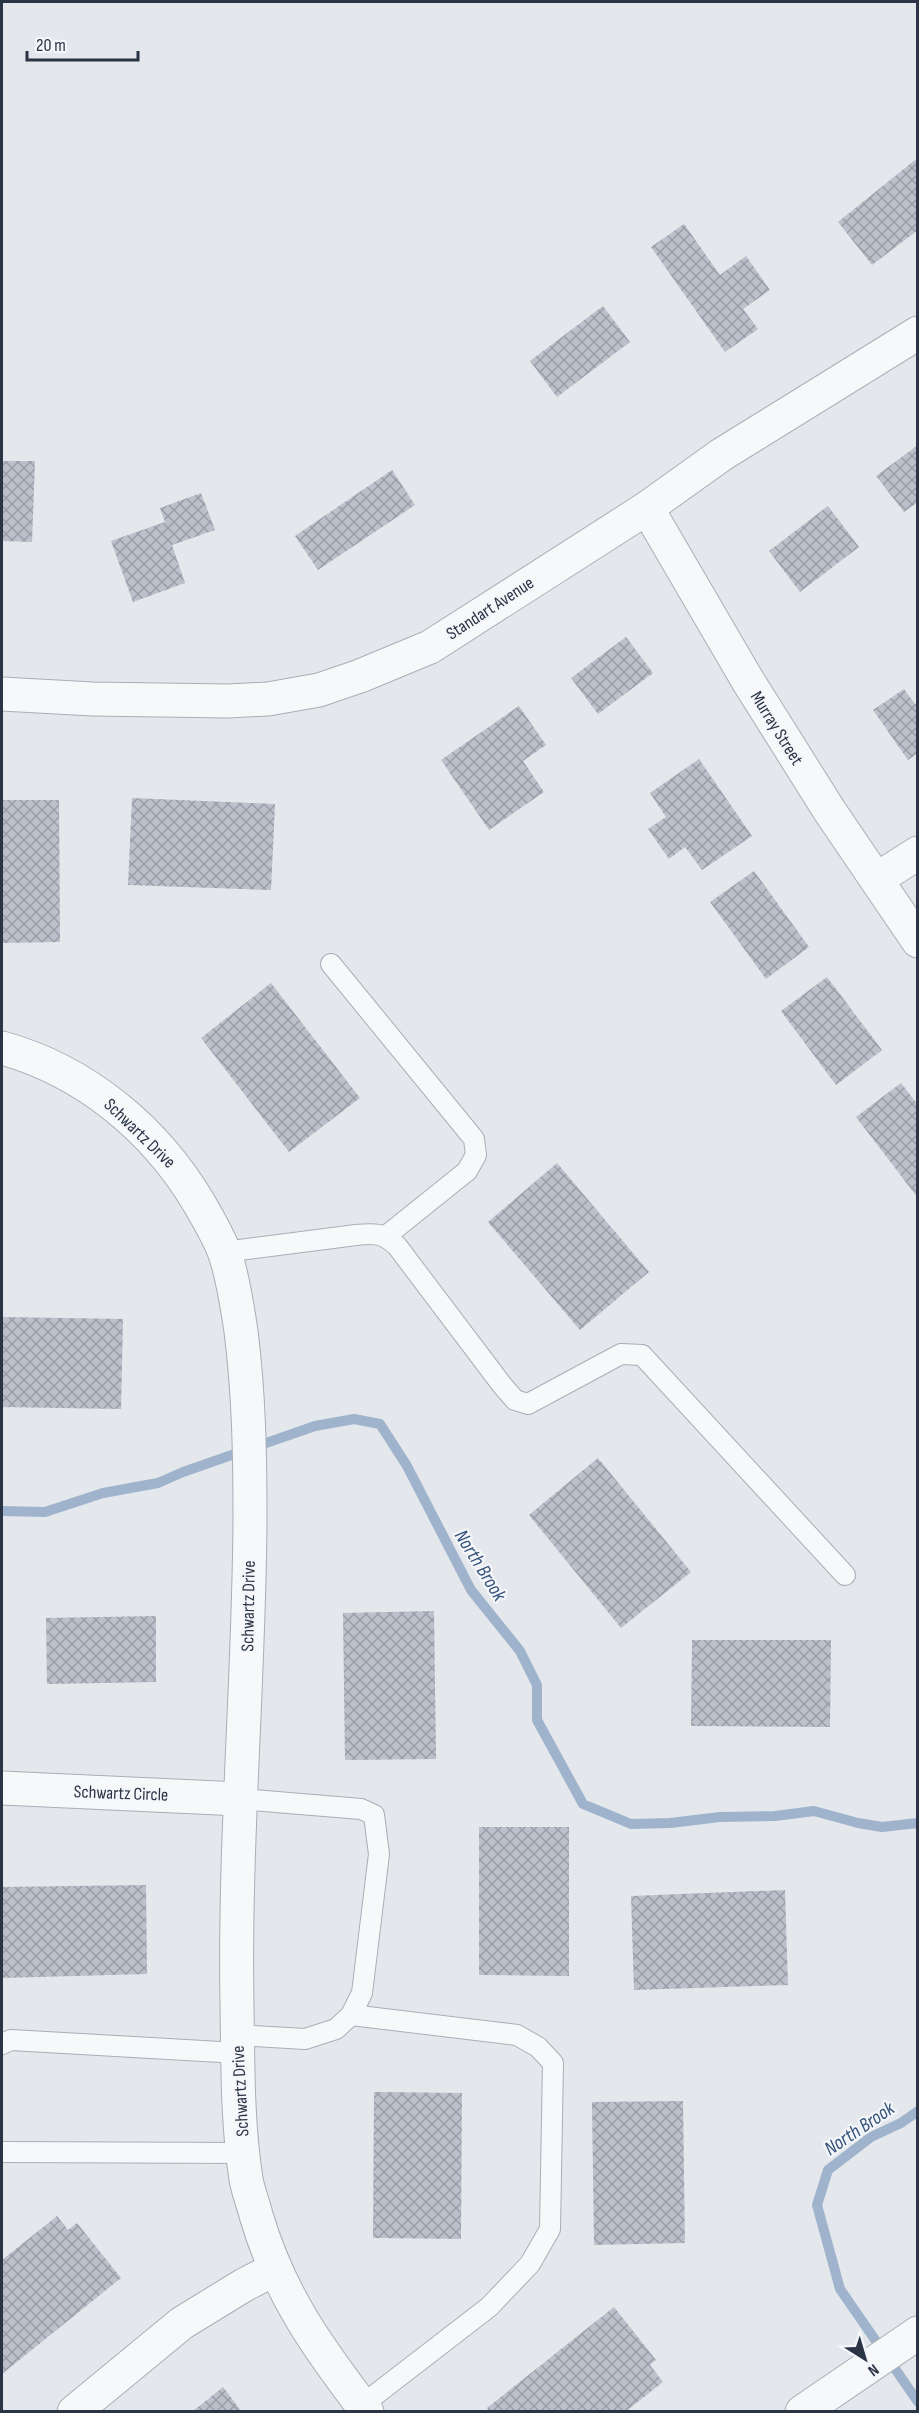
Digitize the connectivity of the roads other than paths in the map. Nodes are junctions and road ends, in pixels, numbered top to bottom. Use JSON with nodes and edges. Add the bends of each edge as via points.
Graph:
{"nodes":[{"id":1,"x":918,"y":333,"type":"edge"},
{"id":2,"x":647,"y":508,"type":"junction"},
{"id":3,"x":2,"y":694,"type":"edge"},
{"id":4,"x":918,"y":852,"type":"edge"},
{"id":5,"x":876,"y":879,"type":"junction"},
{"id":6,"x":918,"y":940,"type":"edge"},
{"id":7,"x":330,"y":964,"type":"dead end"},
{"id":8,"x":2,"y":1048,"type":"edge"},
{"id":9,"x":386,"y":1236,"type":"junction"},
{"id":10,"x":224,"y":1252,"type":"junction"},
{"id":11,"x":845,"y":1575,"type":"dead end"},
{"id":12,"x":2,"y":1788,"type":"edge"},
{"id":13,"x":240,"y":1798,"type":"junction"},
{"id":14,"x":351,"y":2015,"type":"junction"},
{"id":15,"x":2,"y":2044,"type":"edge"},
{"id":16,"x":238,"y":2044,"type":"junction"},
{"id":17,"x":2,"y":2152,"type":"edge"},
{"id":18,"x":244,"y":2152,"type":"junction"},
{"id":19,"x":275,"y":2269,"type":"junction"},
{"id":20,"x":918,"y":2333,"type":"edge"},
{"id":21,"x":365,"y":2408,"type":"edge"},
{"id":22,"x":74,"y":2412,"type":"edge"},
{"id":23,"x":802,"y":2412,"type":"edge"}],
"edges":[{"from":1,"to":2,"type":"street","name":"Standart Avenue","via":[[721,455]]},
{"from":2,"to":3,"type":"street","name":"Standart Avenue","via":[[430,646],[319,690],[228,701]]},
{"from":2,"to":5,"type":"street","name":"Murray Street","via":[[748,681]]},
{"from":4,"to":5,"type":"street"},
{"from":5,"to":6,"type":"street","name":"Murray Street"},
{"from":7,"to":9,"type":"lane","via":[[474,1139],[476,1155],[467,1171]]},
{"from":8,"to":10,"type":"street","name":"Schwartz Drive","via":[[62,1072],[123,1112],[182,1174]]},
{"from":9,"to":10,"type":"lane","via":[[356,1235]]},
{"from":9,"to":11,"type":"lane","via":[[516,1400],[528,1404],[621,1354],[642,1354]]},
{"from":10,"to":13,"type":"street","name":"Schwartz Drive","via":[[235,1286],[250,1426],[249,1616]]},
{"from":12,"to":13,"type":"street","name":"Schwartz Circle"},
{"from":13,"to":14,"type":"lane","via":[[361,1809],[374,1815],[378,1866],[362,1993]]},
{"from":13,"to":16,"type":"street","name":"Schwartz Drive"},
{"from":14,"to":16,"type":"lane","via":[[336,2029],[305,2039]]},
{"from":14,"to":21,"type":"lane","via":[[517,2035],[538,2047],[553,2063],[550,2229],[530,2264],[489,2307]]},
{"from":15,"to":16,"type":"lane","via":[[11,2040]]},
{"from":16,"to":18,"type":"street","name":"Schwartz Drive"},
{"from":17,"to":18,"type":"lane"},
{"from":18,"to":19,"type":"street","name":"Schwartz Drive","via":[[247,2181]]},
{"from":19,"to":21,"type":"street","name":"Schwartz Drive","via":[[318,2348]]},
{"from":19,"to":22,"type":"street","via":[[182,2323]]},
{"from":20,"to":23,"type":"street"}]}
